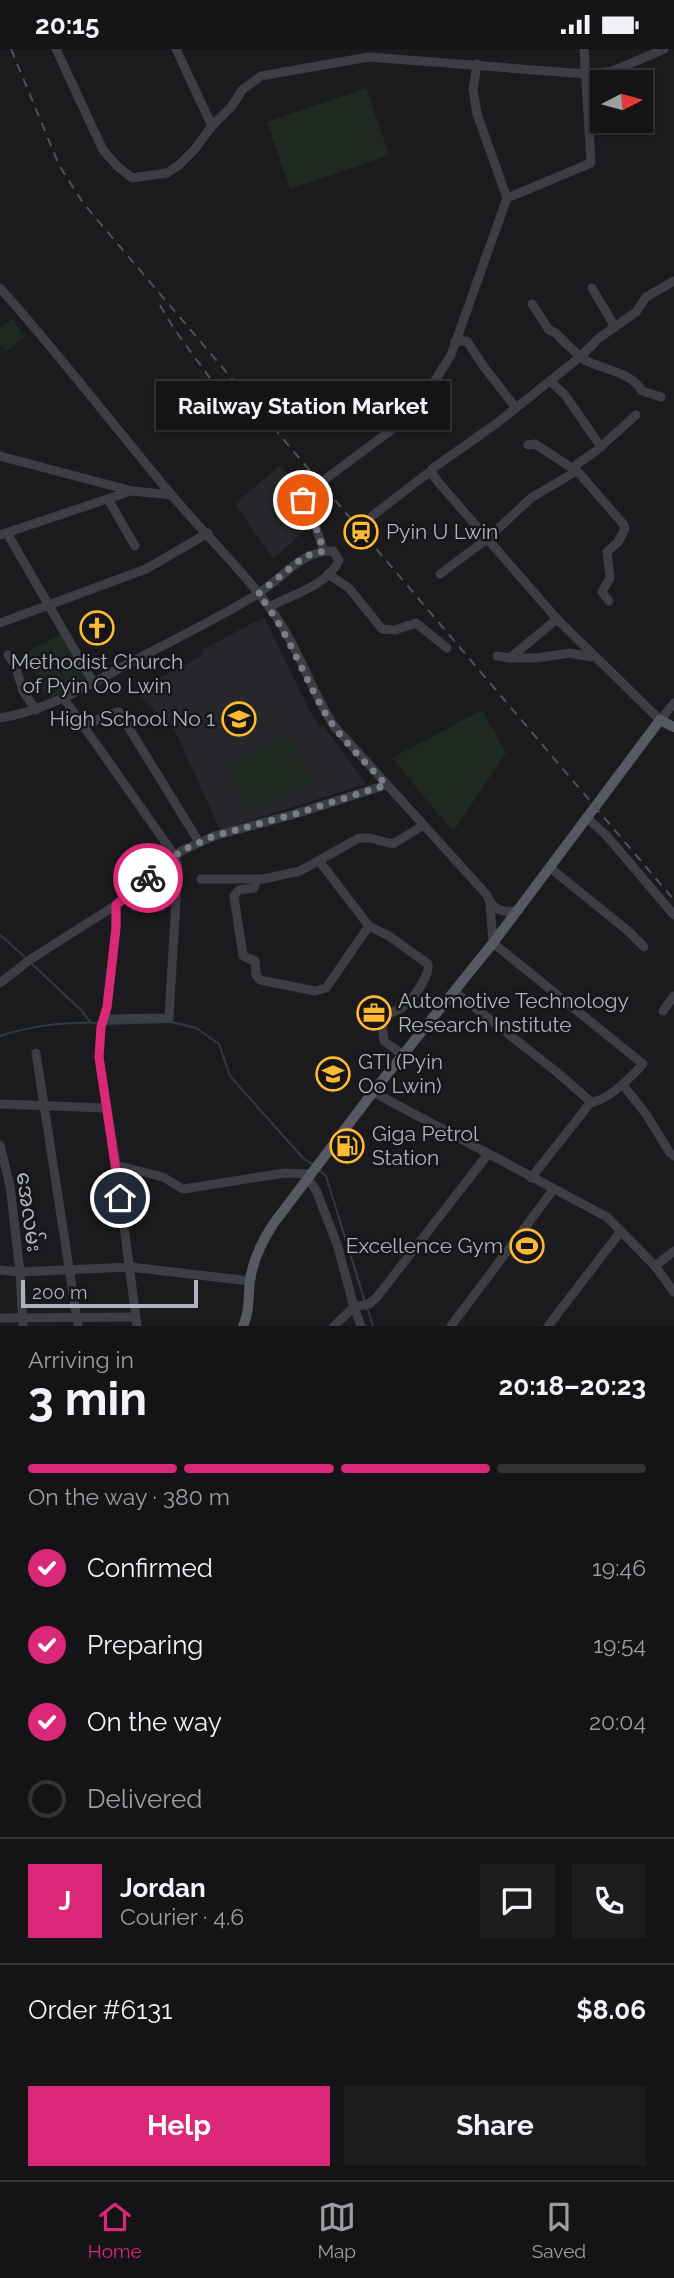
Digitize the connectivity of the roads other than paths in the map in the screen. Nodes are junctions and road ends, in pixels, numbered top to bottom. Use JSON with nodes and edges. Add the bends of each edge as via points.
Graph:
{"nodes":[{"id":1,"x":56,"y":49,"type":"edge"},
{"id":2,"x":176,"y":49,"type":"edge"},
{"id":3,"x":584,"y":49,"type":"edge"},
{"id":4,"x":664,"y":49,"type":"edge"},
{"id":5,"x":421,"y":54,"type":"edge"},
{"id":6,"x":477,"y":64,"type":"junction"},
{"id":7,"x":586,"y":74,"type":"junction"},
{"id":8,"x":212,"y":126,"type":"junction"},
{"id":9,"x":507,"y":198,"type":"junction"},
{"id":10,"x":674,"y":281,"type":"edge"},
{"id":11,"x":0,"y":288,"type":"edge"},
{"id":12,"x":592,"y":288,"type":"dead end"},
{"id":13,"x":532,"y":304,"type":"dead end"},
{"id":14,"x":615,"y":327,"type":"junction"},
{"id":15,"x":456,"y":341,"type":"junction"},
{"id":16,"x":581,"y":356,"type":"junction"},
{"id":17,"x":550,"y":381,"type":"junction"},
{"id":18,"x":661,"y":397,"type":"dead end"},
{"id":19,"x":516,"y":408,"type":"junction"},
{"id":20,"x":636,"y":415,"type":"dead end"},
{"id":21,"x":528,"y":445,"type":"dead end"},
{"id":22,"x":601,"y":447,"type":"junction"},
{"id":23,"x":0,"y":456,"type":"edge"},
{"id":24,"x":573,"y":469,"type":"junction"},
{"id":25,"x":433,"y":475,"type":"junction"},
{"id":26,"x":132,"y":491,"type":"junction"},
{"id":27,"x":172,"y":495,"type":"junction"},
{"id":28,"x":108,"y":499,"type":"junction"},
{"id":29,"x":372,"y":516,"type":"dead end"},
{"id":30,"x":208,"y":533,"type":"junction"},
{"id":31,"x":3,"y":534,"type":"edge"},
{"id":32,"x":487,"y":539,"type":"junction"},
{"id":33,"x":135,"y":546,"type":"dead end"},
{"id":34,"x":324,"y":551,"type":"junction"},
{"id":35,"x":328,"y":574,"type":"junction"},
{"id":36,"x":440,"y":574,"type":"dead end"},
{"id":37,"x":258,"y":594,"type":"junction"},
{"id":38,"x":609,"y":601,"type":"dead end"},
{"id":39,"x":49,"y":605,"type":"junction"},
{"id":40,"x":269,"y":607,"type":"junction"},
{"id":41,"x":557,"y":619,"type":"junction"},
{"id":42,"x":0,"y":623,"type":"edge"},
{"id":43,"x":447,"y":648,"type":"dead end"},
{"id":44,"x":8,"y":655,"type":"dead end"},
{"id":45,"x":497,"y":656,"type":"dead end"},
{"id":46,"x":594,"y":657,"type":"junction"},
{"id":47,"x":510,"y":658,"type":"junction"},
{"id":48,"x":93,"y":682,"type":"junction"},
{"id":49,"x":63,"y":697,"type":"junction"},
{"id":50,"x":674,"y":703,"type":"edge"},
{"id":51,"x":36,"y":710,"type":"junction"},
{"id":52,"x":0,"y":718,"type":"edge"},
{"id":53,"x":660,"y":720,"type":"junction"},
{"id":54,"x":674,"y":727,"type":"edge"},
{"id":55,"x":83,"y":728,"type":"junction"},
{"id":56,"x":386,"y":785,"type":"junction"},
{"id":57,"x":587,"y":818,"type":"junction"},
{"id":58,"x":422,"y":826,"type":"junction"},
{"id":59,"x":199,"y":842,"type":"junction"},
{"id":60,"x":175,"y":856,"type":"junction"},
{"id":61,"x":320,"y":862,"type":"junction"},
{"id":62,"x":549,"y":867,"type":"junction"},
{"id":63,"x":201,"y":879,"type":"dead end"},
{"id":64,"x":257,"y":879,"type":"junction"},
{"id":65,"x":490,"y":904,"type":"junction"},
{"id":66,"x":116,"y":905,"type":"junction"},
{"id":67,"x":519,"y":910,"type":"junction"},
{"id":68,"x":674,"y":915,"type":"edge"},
{"id":69,"x":369,"y":926,"type":"junction"},
{"id":70,"x":493,"y":943,"type":"junction"},
{"id":71,"x":644,"y":947,"type":"dead end"},
{"id":72,"x":0,"y":983,"type":"edge"},
{"id":73,"x":455,"y":992,"type":"junction"},
{"id":74,"x":674,"y":996,"type":"edge"},
{"id":75,"x":663,"y":1011,"type":"dead end"},
{"id":76,"x":103,"y":1022,"type":"junction"},
{"id":77,"x":36,"y":1053,"type":"dead end"},
{"id":78,"x":403,"y":1055,"type":"junction"},
{"id":79,"x":623,"y":1085,"type":"junction"},
{"id":80,"x":373,"y":1092,"type":"junction"},
{"id":81,"x":591,"y":1102,"type":"junction"},
{"id":82,"x":0,"y":1104,"type":"edge"},
{"id":83,"x":44,"y":1104,"type":"junction"},
{"id":84,"x":105,"y":1108,"type":"junction"},
{"id":85,"x":0,"y":1145,"type":"edge"},
{"id":86,"x":488,"y":1154,"type":"junction"},
{"id":87,"x":674,"y":1156,"type":"edge"},
{"id":88,"x":116,"y":1165,"type":"junction"},
{"id":89,"x":313,"y":1172,"type":"junction"},
{"id":90,"x":531,"y":1178,"type":"junction"},
{"id":91,"x":553,"y":1190,"type":"junction"},
{"id":92,"x":621,"y":1231,"type":"junction"},
{"id":93,"x":674,"y":1251,"type":"edge"},
{"id":94,"x":655,"y":1266,"type":"junction"},
{"id":95,"x":130,"y":1267,"type":"junction"},
{"id":96,"x":0,"y":1270,"type":"edge"},
{"id":97,"x":71,"y":1271,"type":"junction"},
{"id":98,"x":20,"y":1272,"type":"junction"},
{"id":99,"x":250,"y":1281,"type":"junction"},
{"id":100,"x":674,"y":1292,"type":"edge"},
{"id":101,"x":361,"y":1306,"type":"junction"},
{"id":102,"x":0,"y":1318,"type":"edge"},
{"id":103,"x":23,"y":1322,"type":"edge"},
{"id":104,"x":78,"y":1322,"type":"edge"},
{"id":105,"x":136,"y":1322,"type":"edge"},
{"id":106,"x":243,"y":1326,"type":"edge"},
{"id":107,"x":334,"y":1326,"type":"edge"},
{"id":108,"x":361,"y":1326,"type":"edge"},
{"id":109,"x":451,"y":1326,"type":"edge"},
{"id":110,"x":548,"y":1326,"type":"edge"}],
"edges":[{"from":1,"to":8,"type":"street","via":[[103,150],[132,179],[167,173],[194,150]]},
{"from":2,"to":8,"type":"street"},
{"from":3,"to":7,"type":"street"},
{"from":4,"to":7,"type":"street","via":[[613,71]]},
{"from":5,"to":6,"type":"street"},
{"from":5,"to":8,"type":"street","via":[[369,57],[261,76],[242,90]]},
{"from":6,"to":7,"type":"street"},
{"from":6,"to":9,"type":"street","via":[[473,89],[477,114]]},
{"from":7,"to":9,"type":"street","via":[[591,163]]},
{"from":9,"to":15,"type":"street"},
{"from":10,"to":14,"type":"street","via":[[646,297]]},
{"from":11,"to":27,"type":"street"},
{"from":12,"to":14,"type":"street"},
{"from":13,"to":16,"type":"street","via":[[549,330]]},
{"from":14,"to":16,"type":"street"},
{"from":15,"to":19,"type":"street","via":[[467,341]]},
{"from":15,"to":34,"type":"street","via":[[429,390],[394,428],[303,500]]},
{"from":16,"to":17,"type":"street"},
{"from":16,"to":18,"type":"street"},
{"from":17,"to":19,"type":"street"},
{"from":17,"to":22,"type":"street"},
{"from":19,"to":25,"type":"street","via":[[432,469]]},
{"from":20,"to":22,"type":"street"},
{"from":21,"to":24,"type":"street","via":[[534,444]]},
{"from":22,"to":24,"type":"street"},
{"from":23,"to":26,"type":"street"},
{"from":24,"to":32,"type":"street","via":[[564,480],[531,498]]},
{"from":24,"to":38,"type":"street","via":[[625,529],[607,552],[610,578],[602,592]]},
{"from":25,"to":29,"type":"street","via":[[428,473]]},
{"from":25,"to":32,"type":"street"},
{"from":26,"to":27,"type":"street"},
{"from":26,"to":28,"type":"street"},
{"from":27,"to":30,"type":"street"},
{"from":28,"to":31,"type":"street"},
{"from":28,"to":33,"type":"street"},
{"from":30,"to":37,"type":"street"},
{"from":30,"to":39,"type":"street","via":[[146,569]]},
{"from":31,"to":39,"type":"street"},
{"from":32,"to":36,"type":"street"},
{"from":32,"to":41,"type":"street"},
{"from":34,"to":35,"type":"street","via":[[333,551],[339,560]]},
{"from":34,"to":37,"type":"street","via":[[305,556]]},
{"from":35,"to":40,"type":"street"},
{"from":35,"to":43,"type":"street","via":[[349,588],[382,629],[416,623]]},
{"from":37,"to":40,"type":"street"},
{"from":37,"to":48,"type":"street"},
{"from":39,"to":42,"type":"street"},
{"from":39,"to":48,"type":"street"},
{"from":40,"to":56,"type":"street","via":[[329,719]]},
{"from":41,"to":46,"type":"street"},
{"from":41,"to":47,"type":"street"},
{"from":44,"to":51,"type":"street"},
{"from":45,"to":47,"type":"street"},
{"from":46,"to":47,"type":"street","via":[[570,653]]},
{"from":46,"to":53,"type":"street"},
{"from":48,"to":49,"type":"street"},
{"from":49,"to":51,"type":"street"},
{"from":49,"to":55,"type":"street"},
{"from":50,"to":53,"type":"street"},
{"from":51,"to":52,"type":"street"},
{"from":53,"to":54,"type":"main road"},
{"from":53,"to":57,"type":"main road"},
{"from":55,"to":59,"type":"street","via":[[118,712]]},
{"from":55,"to":60,"type":"street"},
{"from":56,"to":58,"type":"street"},
{"from":56,"to":59,"type":"street"},
{"from":57,"to":62,"type":"main road"},
{"from":57,"to":68,"type":"street"},
{"from":58,"to":61,"type":"street","via":[[393,844],[359,838]]},
{"from":58,"to":65,"type":"street","via":[[487,895]]},
{"from":59,"to":60,"type":"street"},
{"from":60,"to":66,"type":"street"},
{"from":60,"to":76,"type":"street","via":[[179,876],[169,1018]]},
{"from":61,"to":64,"type":"street"},
{"from":61,"to":69,"type":"street"},
{"from":62,"to":67,"type":"main road"},
{"from":62,"to":71,"type":"street"},
{"from":63,"to":64,"type":"street"},
{"from":64,"to":69,"type":"street","via":[[254,888],[239,890],[234,896],[243,956],[255,961],[260,980],[315,991],[326,988]]},
{"from":65,"to":67,"type":"street","via":[[509,913]]},
{"from":65,"to":70,"type":"street"},
{"from":66,"to":72,"type":"street"},
{"from":66,"to":76,"type":"street"},
{"from":67,"to":70,"type":"main road"},
{"from":69,"to":78,"type":"street","via":[[428,964],[427,977],[382,1024],[384,1041]]},
{"from":70,"to":73,"type":"main road"},
{"from":70,"to":79,"type":"street","via":[[640,1060],[643,1065]]},
{"from":73,"to":78,"type":"main road"},
{"from":73,"to":81,"type":"street"},
{"from":74,"to":75,"type":"street"},
{"from":76,"to":84,"type":"street","via":[[99,1057]]},
{"from":77,"to":83,"type":"street"},
{"from":78,"to":80,"type":"main road"},
{"from":79,"to":81,"type":"street"},
{"from":79,"to":87,"type":"street"},
{"from":80,"to":86,"type":"street"},
{"from":80,"to":89,"type":"main road"},
{"from":81,"to":90,"type":"street"},
{"from":82,"to":83,"type":"street"},
{"from":83,"to":84,"type":"street"},
{"from":83,"to":97,"type":"street"},
{"from":84,"to":88,"type":"street"},
{"from":85,"to":98,"type":"street","name":"အေလမ်း","via":[[10,1186]]},
{"from":86,"to":90,"type":"street"},
{"from":86,"to":101,"type":"street","via":[[377,1297]]},
{"from":88,"to":89,"type":"street","via":[[163,1177],[183,1189]]},
{"from":88,"to":95,"type":"street"},
{"from":89,"to":99,"type":"main road","via":[[261,1243]]},
{"from":89,"to":101,"type":"street"},
{"from":90,"to":91,"type":"street"},
{"from":91,"to":92,"type":"street","via":[[607,1217]]},
{"from":91,"to":109,"type":"street"},
{"from":92,"to":94,"type":"street"},
{"from":92,"to":110,"type":"street"},
{"from":93,"to":94,"type":"street"},
{"from":94,"to":100,"type":"street"},
{"from":95,"to":97,"type":"street"},
{"from":95,"to":99,"type":"street"},
{"from":95,"to":105,"type":"street"},
{"from":96,"to":98,"type":"street"},
{"from":97,"to":98,"type":"street"},
{"from":97,"to":104,"type":"street"},
{"from":98,"to":103,"type":"street","name":"အေလမ်း"},
{"from":99,"to":106,"type":"main road"},
{"from":101,"to":107,"type":"street"},
{"from":101,"to":108,"type":"street"},
{"from":102,"to":103,"type":"street"},
{"from":103,"to":104,"type":"street"},
{"from":104,"to":105,"type":"street"}]}
